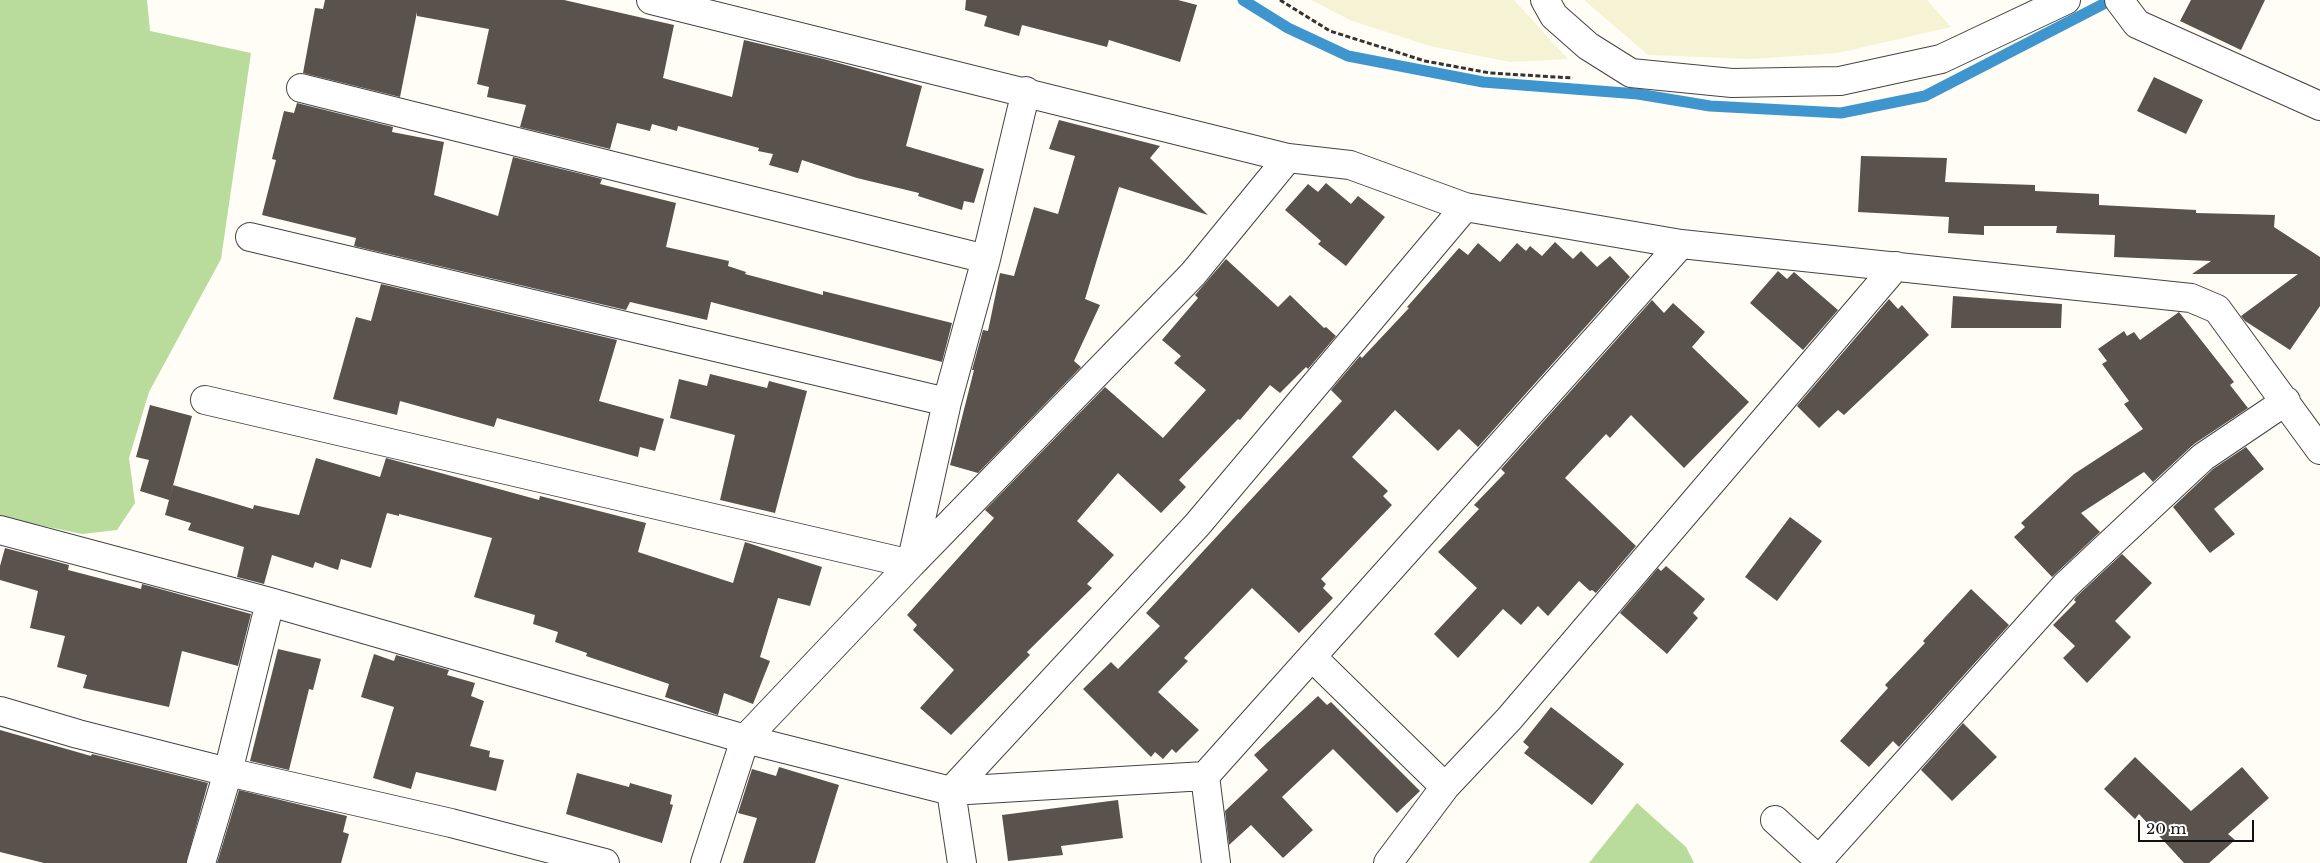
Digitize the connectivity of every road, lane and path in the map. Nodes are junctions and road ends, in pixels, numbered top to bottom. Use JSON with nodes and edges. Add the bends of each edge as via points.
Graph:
{"nodes":[{"id":1,"x":651,"y":0,"type":"edge"},
{"id":2,"x":1280,"y":0,"type":"edge"},
{"id":3,"x":1545,"y":0,"type":"edge"},
{"id":4,"x":2066,"y":0,"type":"edge"},
{"id":5,"x":2119,"y":0,"type":"edge"},
{"id":6,"x":1631,"y":73,"type":"junction"},
{"id":7,"x":301,"y":88,"type":"dead end"},
{"id":8,"x":1026,"y":91,"type":"junction"},
{"id":9,"x":2320,"y":106,"type":"edge"},
{"id":10,"x":1288,"y":158,"type":"junction"},
{"id":11,"x":1465,"y":207,"type":"junction"},
{"id":12,"x":250,"y":237,"type":"dead end"},
{"id":13,"x":1681,"y":244,"type":"junction"},
{"id":14,"x":986,"y":259,"type":"junction"},
{"id":15,"x":1896,"y":266,"type":"junction"},
{"id":16,"x":205,"y":400,"type":"dead end"},
{"id":17,"x":2286,"y":401,"type":"junction"},
{"id":18,"x":947,"y":402,"type":"junction"},
{"id":19,"x":2320,"y":450,"type":"edge"},
{"id":20,"x":0,"y":530,"type":"edge"},
{"id":21,"x":911,"y":564,"type":"junction"},
{"id":22,"x":270,"y":602,"type":"junction"},
{"id":23,"x":1312,"y":657,"type":"junction"},
{"id":24,"x":0,"y":711,"type":"edge"},
{"id":25,"x":746,"y":739,"type":"junction"},
{"id":26,"x":228,"y":772,"type":"junction"},
{"id":27,"x":1205,"y":776,"type":"junction"},
{"id":28,"x":1445,"y":787,"type":"junction"},
{"id":29,"x":951,"y":791,"type":"junction"},
{"id":30,"x":1775,"y":820,"type":"dead end"},
{"id":31,"x":201,"y":863,"type":"edge"},
{"id":32,"x":605,"y":863,"type":"edge"},
{"id":33,"x":705,"y":863,"type":"edge"},
{"id":34,"x":962,"y":863,"type":"edge"},
{"id":35,"x":1216,"y":863,"type":"edge"},
{"id":36,"x":1388,"y":863,"type":"edge"}],
"edges":[{"from":1,"to":8,"type":"street"},
{"from":2,"to":6,"type":"path","via":[[1330,31],[1425,61],[1490,73],[1554,77],[1591,79]]},
{"from":3,"to":6,"type":"street","via":[[1554,16],[1588,46]]},
{"from":4,"to":6,"type":"street","via":[[1941,59],[1840,81],[1732,83]]},
{"from":5,"to":9,"type":"street","via":[[2137,24]]},
{"from":7,"to":14,"type":"street"},
{"from":8,"to":10,"type":"street"},
{"from":8,"to":14,"type":"street"},
{"from":10,"to":11,"type":"street","via":[[1350,165]]},
{"from":10,"to":21,"type":"street","via":[[1193,274]]},
{"from":11,"to":13,"type":"street"},
{"from":11,"to":29,"type":"street","via":[[1197,524]]},
{"from":12,"to":18,"type":"street"},
{"from":13,"to":15,"type":"street"},
{"from":13,"to":23,"type":"street"},
{"from":14,"to":18,"type":"street"},
{"from":15,"to":17,"type":"street","via":[[2191,298],[2217,309]]},
{"from":15,"to":28,"type":"street","via":[[1515,711]]},
{"from":16,"to":21,"type":"street"},
{"from":17,"to":19,"type":"street"},
{"from":17,"to":30,"type":"street","via":[[2203,457],[2065,586],[1819,860]]},
{"from":18,"to":21,"type":"street"},
{"from":20,"to":22,"type":"street"},
{"from":21,"to":25,"type":"street"},
{"from":22,"to":25,"type":"street"},
{"from":22,"to":26,"type":"street"},
{"from":23,"to":27,"type":"street"},
{"from":23,"to":28,"type":"street"},
{"from":24,"to":26,"type":"street"},
{"from":25,"to":29,"type":"street"},
{"from":25,"to":33,"type":"street"},
{"from":26,"to":31,"type":"street"},
{"from":26,"to":32,"type":"street","via":[[451,823]]},
{"from":27,"to":29,"type":"street"},
{"from":27,"to":35,"type":"street"},
{"from":28,"to":36,"type":"street"},
{"from":29,"to":34,"type":"street"}]}
